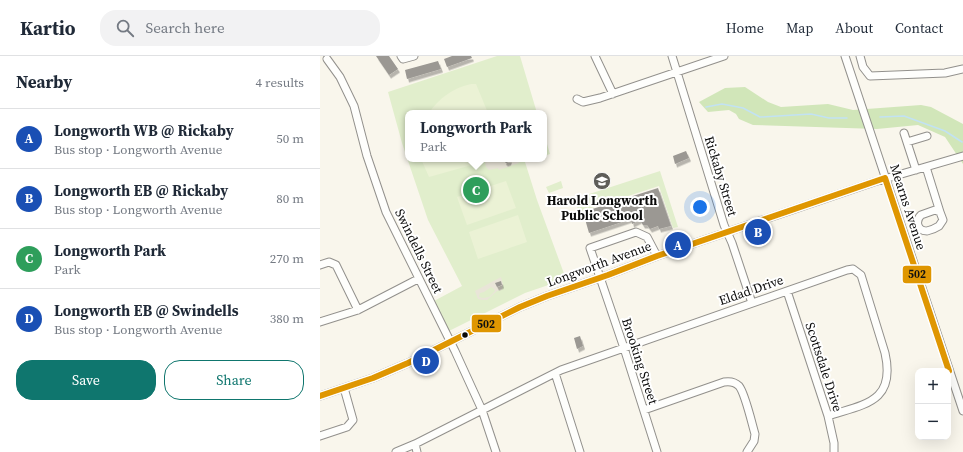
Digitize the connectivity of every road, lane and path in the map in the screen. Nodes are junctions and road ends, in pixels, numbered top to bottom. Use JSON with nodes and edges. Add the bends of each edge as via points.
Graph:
{"nodes":[{"id":1,"x":401,"y":56,"type":"edge"},
{"id":2,"x":414,"y":56,"type":"edge"},
{"id":3,"x":595,"y":56,"type":"edge"},
{"id":4,"x":672,"y":56,"type":"edge"},
{"id":5,"x":724,"y":56,"type":"edge"},
{"id":6,"x":845,"y":56,"type":"edge"},
{"id":7,"x":860,"y":56,"type":"edge"},
{"id":8,"x":326,"y":59,"type":"edge"},
{"id":9,"x":963,"y":69,"type":"edge"},
{"id":10,"x":678,"y":72,"type":"junction"},
{"id":11,"x":613,"y":94,"type":"junction"},
{"id":12,"x":577,"y":99,"type":"dead end"},
{"id":13,"x":904,"y":133,"type":"dead end"},
{"id":14,"x":926,"y":136,"type":"dead end"},
{"id":15,"x":907,"y":142,"type":"junction"},
{"id":16,"x":963,"y":156,"type":"edge"},
{"id":17,"x":926,"y":167,"type":"junction"},
{"id":18,"x":916,"y":170,"type":"junction"},
{"id":19,"x":885,"y":178,"type":"junction"},
{"id":20,"x":940,"y":212,"type":"dead end"},
{"id":21,"x":726,"y":232,"type":"junction"},
{"id":22,"x":657,"y":256,"type":"junction"},
{"id":23,"x":320,"y":265,"type":"edge"},
{"id":24,"x":600,"y":278,"type":"junction"},
{"id":25,"x":418,"y":279,"type":"junction"},
{"id":26,"x":787,"y":291,"type":"junction"},
{"id":27,"x":752,"y":303,"type":"junction"},
{"id":28,"x":358,"y":310,"type":"junction"},
{"id":29,"x":320,"y":322,"type":"edge"},
{"id":30,"x":451,"y":342,"type":"junction"},
{"id":31,"x":624,"y":348,"type":"junction"},
{"id":32,"x":555,"y":372,"type":"junction"},
{"id":33,"x":344,"y":388,"type":"junction"},
{"id":34,"x":320,"y":396,"type":"edge"},
{"id":35,"x":482,"y":410,"type":"junction"},
{"id":36,"x":644,"y":410,"type":"junction"},
{"id":37,"x":963,"y":411,"type":"edge"},
{"id":38,"x":828,"y":416,"type":"junction"},
{"id":39,"x":320,"y":436,"type":"edge"},
{"id":40,"x":415,"y":444,"type":"junction"},
{"id":41,"x":396,"y":452,"type":"edge"},
{"id":42,"x":417,"y":452,"type":"edge"},
{"id":43,"x":496,"y":452,"type":"edge"},
{"id":44,"x":580,"y":452,"type":"edge"},
{"id":45,"x":657,"y":452,"type":"edge"},
{"id":46,"x":748,"y":452,"type":"edge"},
{"id":47,"x":834,"y":452,"type":"edge"}],
"edges":[{"from":1,"to":2,"type":"street","via":[[403,59]]},
{"from":3,"to":11,"type":"street"},
{"from":4,"to":10,"type":"street","name":"Rickaby Street"},
{"from":5,"to":10,"type":"street"},
{"from":6,"to":19,"type":"street","name":"Mearns Avenue"},
{"from":7,"to":9,"type":"street","via":[[870,76],[945,73]]},
{"from":8,"to":25,"type":"street","name":"Swindells Street","via":[[340,77],[354,106],[367,156],[386,212]]},
{"from":10,"to":11,"type":"street"},
{"from":10,"to":21,"type":"street","name":"Rickaby Street"},
{"from":11,"to":12,"type":"street","via":[[583,102]]},
{"from":13,"to":15,"type":"street"},
{"from":14,"to":15,"type":"street"},
{"from":15,"to":18,"type":"street"},
{"from":16,"to":17,"type":"street","name":"Longworth Avenue"},
{"from":17,"to":18,"type":"street","name":"Longworth Avenue"},
{"from":17,"to":20,"type":"street"},
{"from":18,"to":19,"type":"street","name":"Longworth Avenue"},
{"from":19,"to":21,"type":"street","name":"Longworth Avenue"},
{"from":19,"to":37,"type":"street","name":"Mearns Avenue"},
{"from":21,"to":22,"type":"street","name":"Longworth Avenue"},
{"from":21,"to":27,"type":"street","name":"Rickaby Street"},
{"from":22,"to":24,"type":"street","name":"Longworth Avenue"},
{"from":22,"to":24,"type":"street","name":"Brooking Street","via":[[646,237],[636,232],[590,248]]},
{"from":23,"to":28,"type":"street","via":[[329,262],[336,265]]},
{"from":24,"to":30,"type":"street","name":"Longworth Avenue","via":[[520,307]]},
{"from":24,"to":31,"type":"street","name":"Brooking Street"},
{"from":25,"to":28,"type":"street"},
{"from":25,"to":30,"type":"street","name":"Swindells Street"},
{"from":26,"to":27,"type":"street","name":"Eldad Drive"},
{"from":26,"to":38,"type":"street","name":"Scottsdale Drive"},
{"from":26,"to":38,"type":"street","name":"Eldad Drive","via":[[847,270],[853,269],[861,276],[888,363],[888,379],[881,392],[869,403]]},
{"from":27,"to":31,"type":"street","name":"Eldad Drive"},
{"from":28,"to":29,"type":"street"},
{"from":30,"to":33,"type":"street","name":"Longworth Avenue","via":[[408,363]]},
{"from":30,"to":35,"type":"street","name":"Swindells Street"},
{"from":31,"to":32,"type":"street","name":"Eldad Drive"},
{"from":31,"to":36,"type":"street","name":"Brooking Street"},
{"from":32,"to":35,"type":"street","name":"Eldad Drive"},
{"from":32,"to":44,"type":"street"},
{"from":33,"to":34,"type":"street","name":"Longworth Avenue"},
{"from":33,"to":39,"type":"street","via":[[353,420],[347,427]]},
{"from":35,"to":40,"type":"street","name":"Eldad Drive"},
{"from":35,"to":43,"type":"street","name":"Swindells Street"},
{"from":36,"to":45,"type":"street","name":"Brooking Street"},
{"from":36,"to":46,"type":"street","via":[[724,382],[734,382],[742,391],[755,434]]},
{"from":38,"to":47,"type":"street","name":"Scottsdale Drive"},
{"from":40,"to":41,"type":"street","name":"Eldad Drive"},
{"from":40,"to":42,"type":"street"}]}
